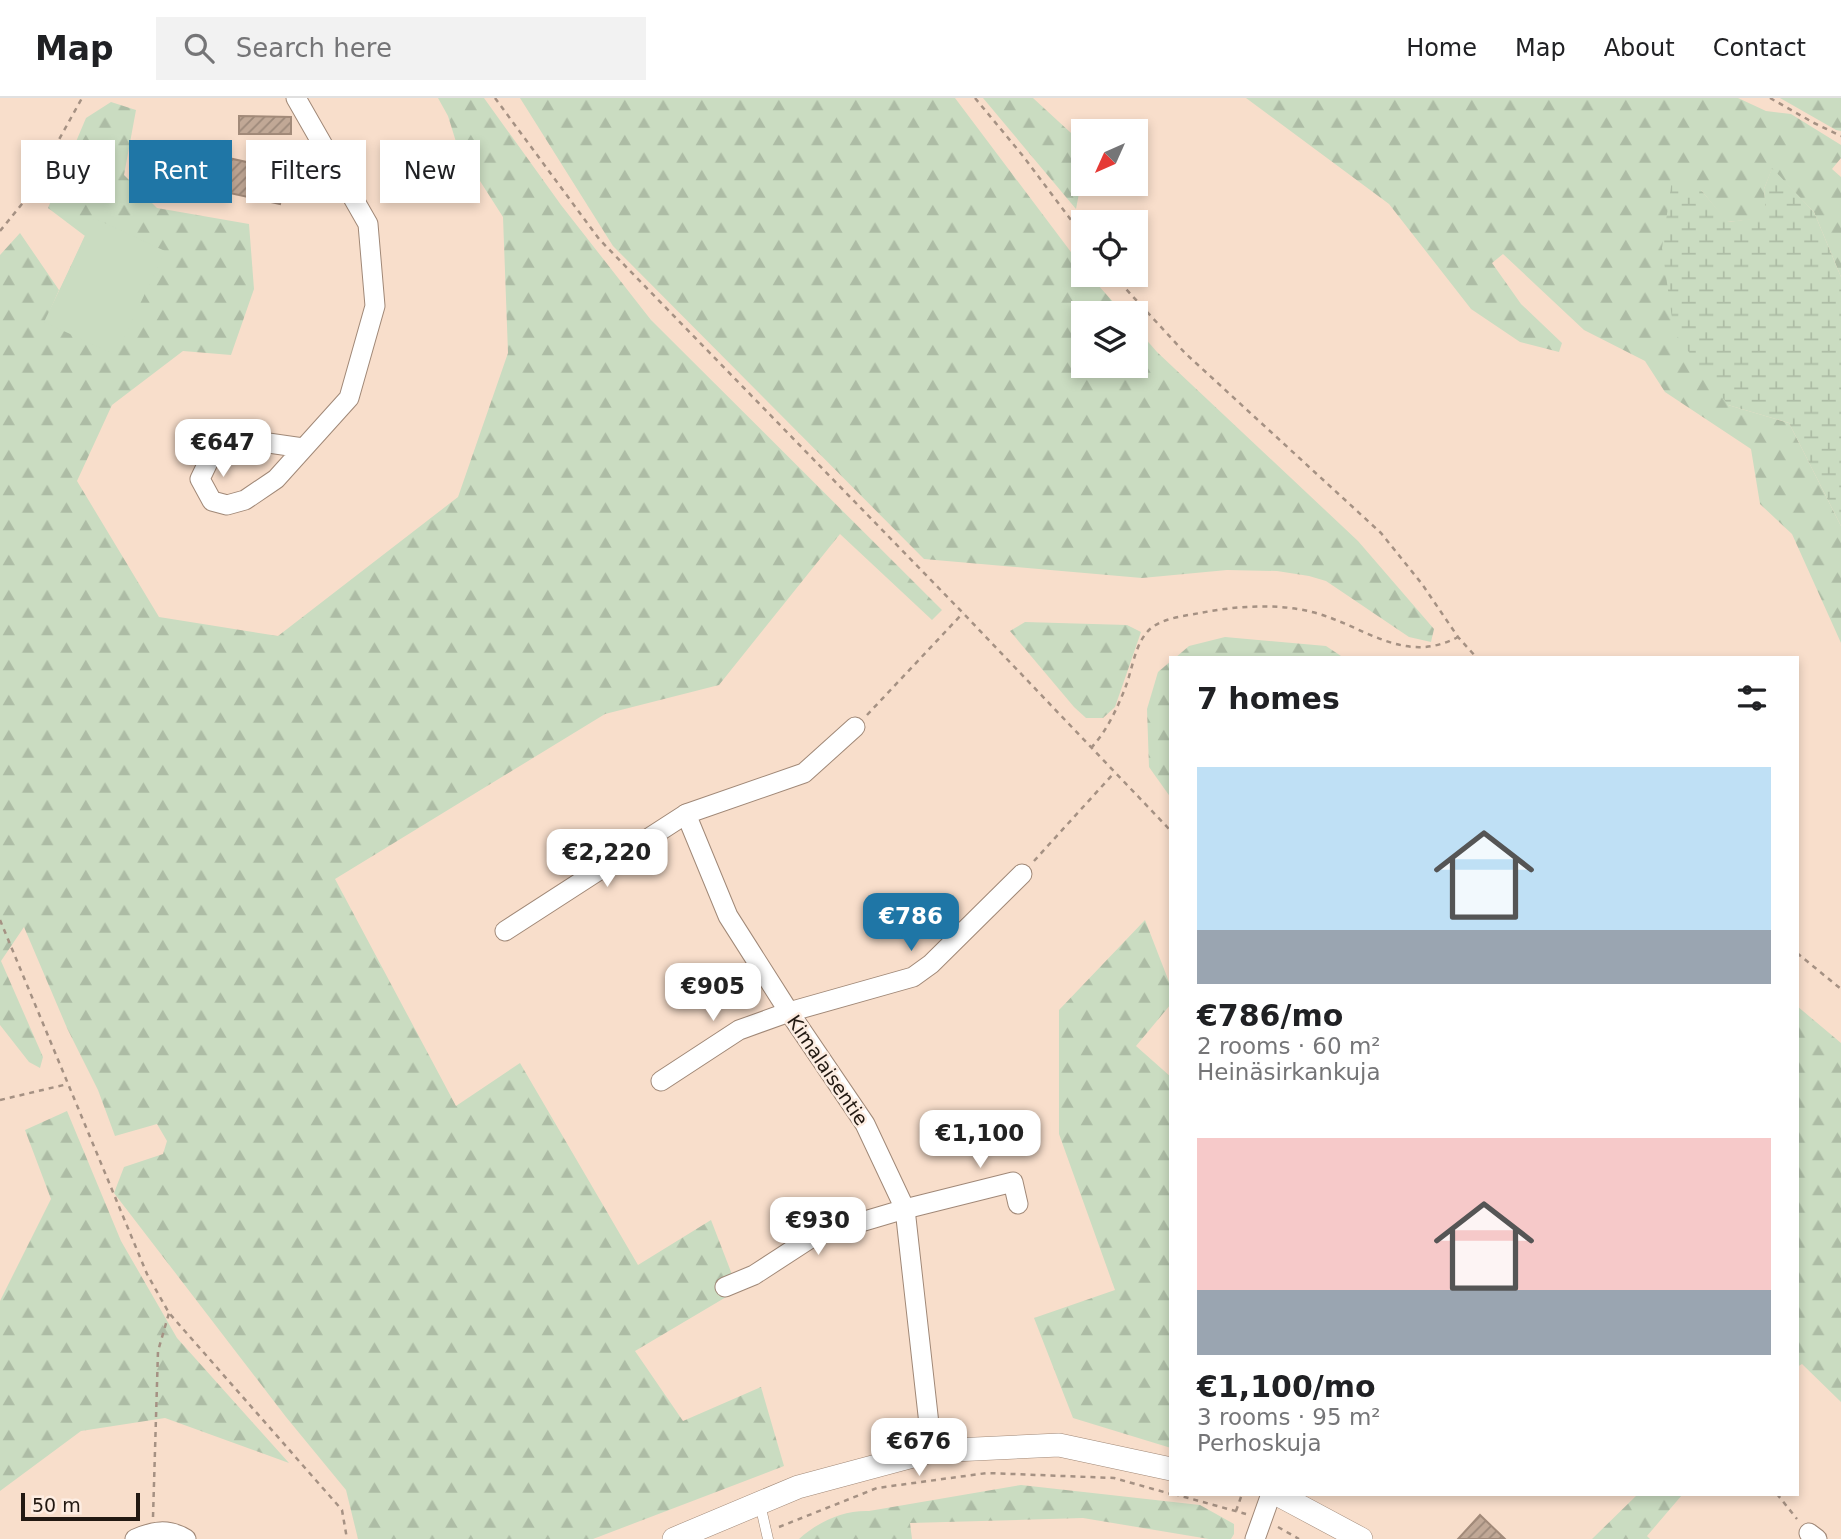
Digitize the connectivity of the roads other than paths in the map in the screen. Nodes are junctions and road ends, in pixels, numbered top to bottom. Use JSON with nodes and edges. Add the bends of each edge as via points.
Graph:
{"nodes":[{"id":1,"x":296,"y":98,"type":"edge"},
{"id":2,"x":303,"y":448,"type":"junction"},
{"id":3,"x":855,"y":727,"type":"road end"},
{"id":4,"x":686,"y":814,"type":"junction"},
{"id":5,"x":1022,"y":874,"type":"road end"},
{"id":6,"x":505,"y":931,"type":"dead end"},
{"id":7,"x":789,"y":1012,"type":"junction"},
{"id":8,"x":661,"y":1081,"type":"dead end"},
{"id":9,"x":1018,"y":1204,"type":"dead end"},
{"id":10,"x":905,"y":1209,"type":"junction"},
{"id":11,"x":725,"y":1287,"type":"dead end"},
{"id":12,"x":932,"y":1451,"type":"junction"},
{"id":13,"x":1169,"y":1469,"type":"edge"},
{"id":14,"x":1270,"y":1496,"type":"edge"},
{"id":15,"x":1281,"y":1496,"type":"edge"},
{"id":16,"x":760,"y":1503,"type":"junction"},
{"id":17,"x":143,"y":1535,"type":"edge"},
{"id":18,"x":768,"y":1536,"type":"edge"},
{"id":19,"x":186,"y":1539,"type":"edge"},
{"id":20,"x":674,"y":1539,"type":"edge"},
{"id":21,"x":1255,"y":1539,"type":"edge"},
{"id":22,"x":1361,"y":1539,"type":"edge"}],
"edges":[{"from":1,"to":2,"type":"street","via":[[368,224],[375,306],[349,398]]},
{"from":2,"to":2,"type":"street","via":[[276,479],[245,500],[227,505],[212,501],[200,479],[212,452],[248,440]]},
{"from":3,"to":4,"type":"street","via":[[804,773]]},
{"from":4,"to":6,"type":"street"},
{"from":4,"to":7,"type":"street","name":"Kimalaisentie","via":[[728,916]]},
{"from":5,"to":7,"type":"street","via":[[913,977]]},
{"from":7,"to":8,"type":"street","via":[[739,1030]]},
{"from":7,"to":10,"type":"street","name":"Kimalaisentie","via":[[865,1124]]},
{"from":9,"to":10,"type":"street","via":[[1013,1182]]},
{"from":10,"to":11,"type":"street","via":[[814,1236],[754,1275]]},
{"from":10,"to":12,"type":"street","name":"Kimalaisentie"},
{"from":12,"to":13,"type":"street","via":[[1059,1445]]},
{"from":12,"to":16,"type":"street","via":[[798,1487]]},
{"from":14,"to":21,"type":"street"},
{"from":15,"to":22,"type":"street"},
{"from":16,"to":18,"type":"lane"},
{"from":16,"to":20,"type":"street"},
{"from":17,"to":19,"type":"street","via":[[178,1534]]}]}
